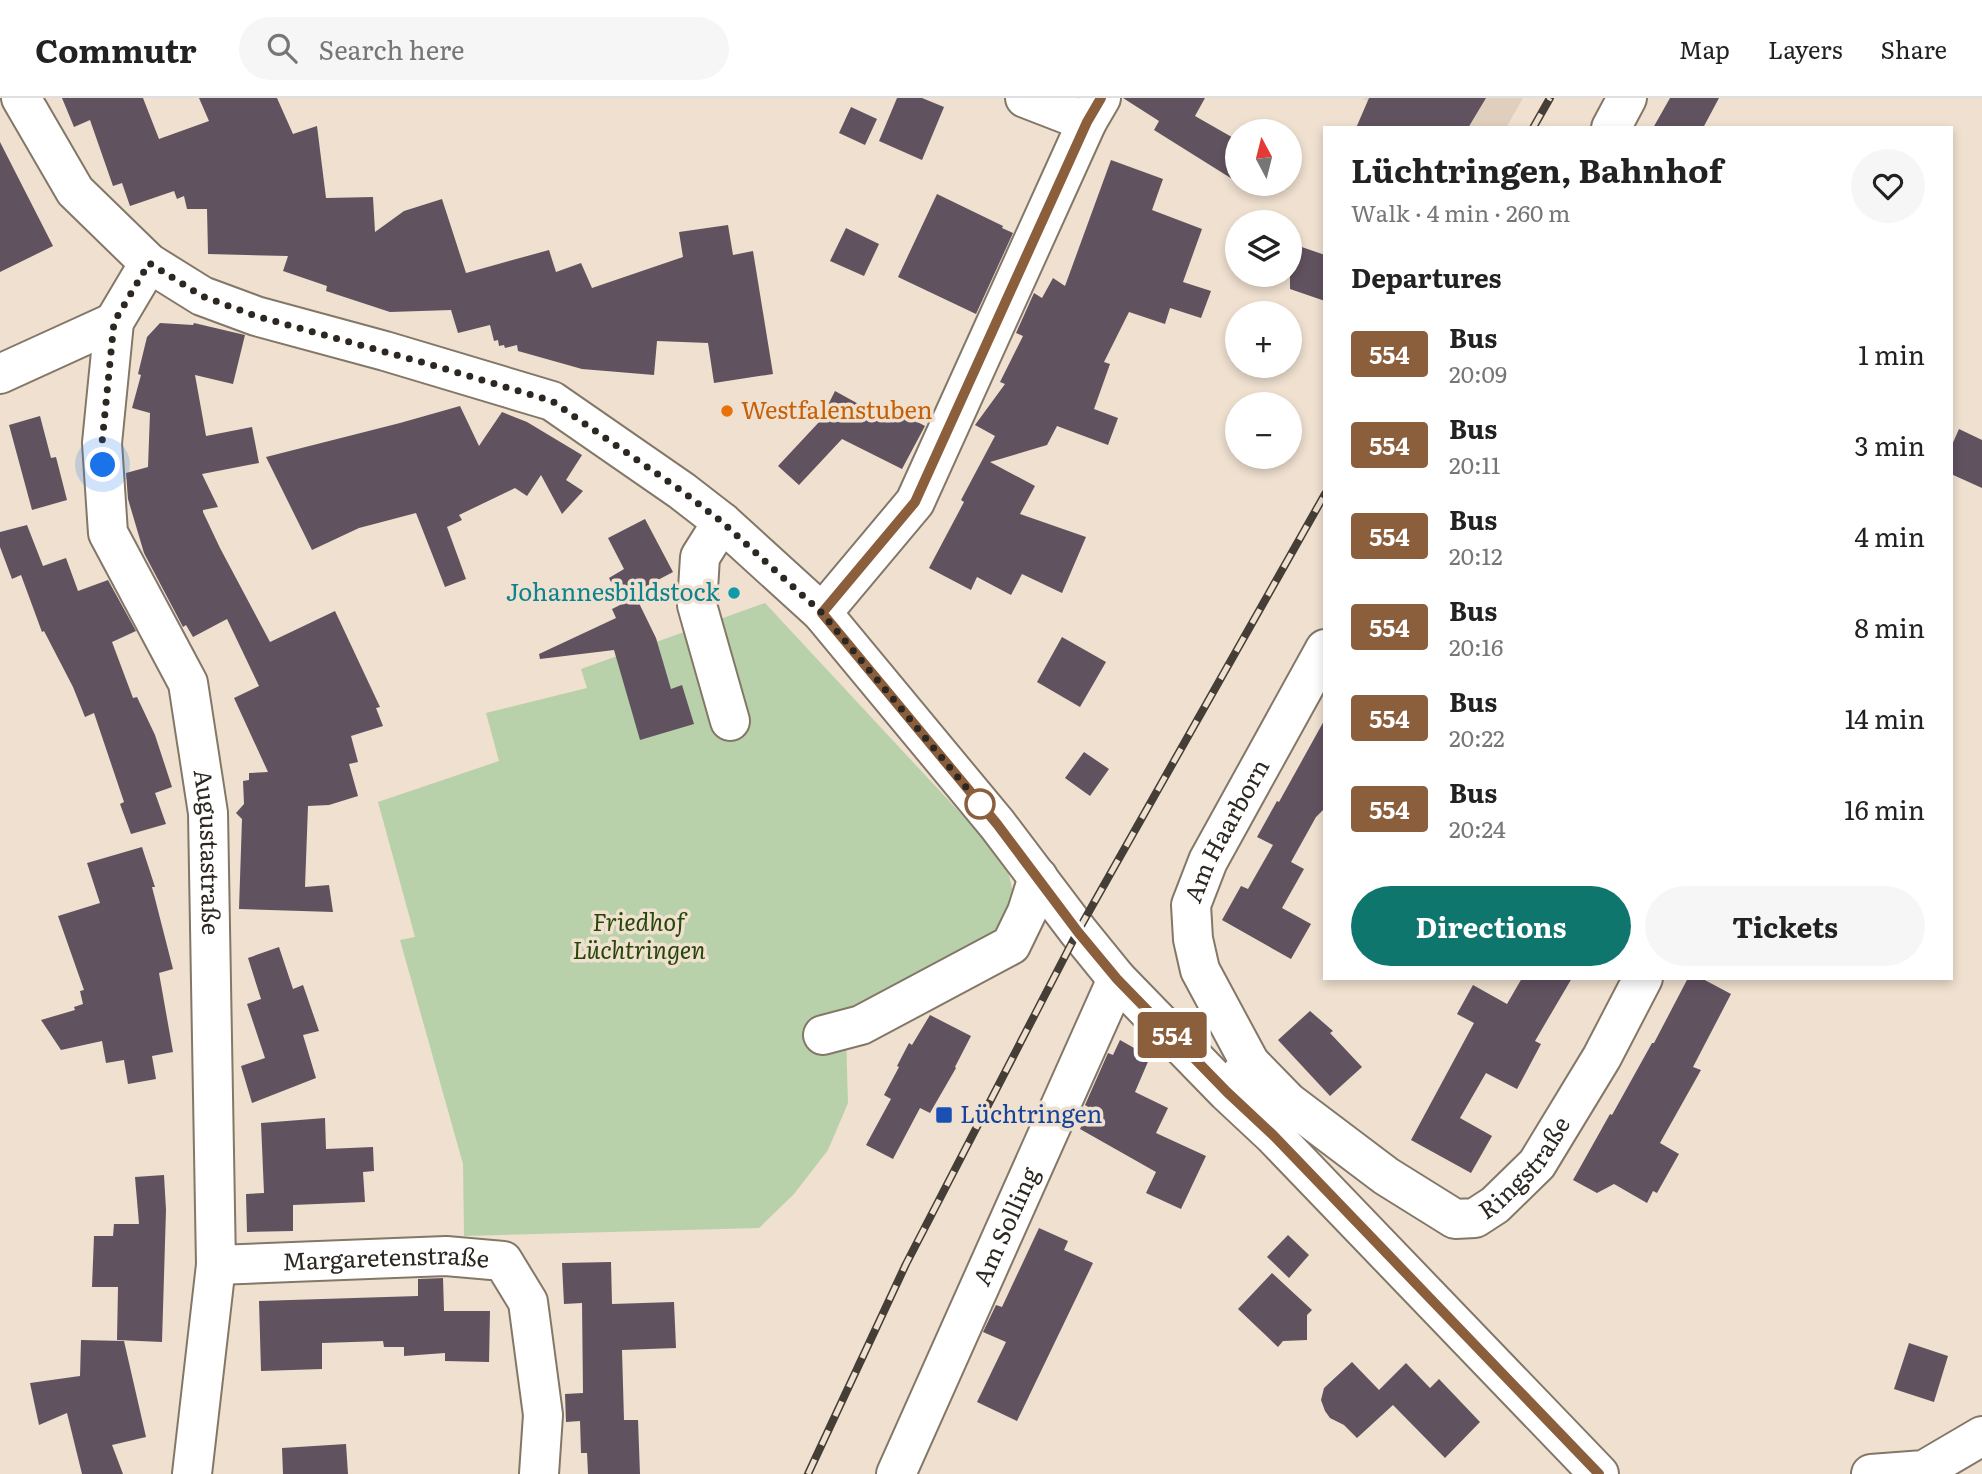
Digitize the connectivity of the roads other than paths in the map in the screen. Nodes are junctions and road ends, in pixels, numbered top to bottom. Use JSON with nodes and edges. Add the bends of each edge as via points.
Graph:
{"nodes":[{"id":1,"x":21,"y":98,"type":"edge"},
{"id":2,"x":1025,"y":98,"type":"edge"},
{"id":3,"x":1627,"y":98,"type":"edge"},
{"id":4,"x":1094,"y":110,"type":"edge"},
{"id":5,"x":1612,"y":126,"type":"edge"},
{"id":6,"x":149,"y":263,"type":"junction"},
{"id":7,"x":114,"y":322,"type":"junction"},
{"id":8,"x":0,"y":374,"type":"edge"},
{"id":9,"x":722,"y":522,"type":"junction"},
{"id":10,"x":822,"y":613,"type":"junction"},
{"id":11,"x":1323,"y":653,"type":"edge"},
{"id":12,"x":730,"y":721,"type":"dead end"},
{"id":13,"x":1038,"y":877,"type":"junction"},
{"id":14,"x":1117,"y":979,"type":"junction"},
{"id":15,"x":1642,"y":980,"type":"edge"},
{"id":16,"x":823,"y":1035,"type":"dead end"},
{"id":17,"x":1239,"y":1078,"type":"junction"},
{"id":18,"x":216,"y":1265,"type":"junction"},
{"id":19,"x":1982,"y":1436,"type":"edge"},
{"id":20,"x":192,"y":1474,"type":"edge"},
{"id":21,"x":540,"y":1474,"type":"edge"},
{"id":22,"x":896,"y":1474,"type":"edge"},
{"id":23,"x":1600,"y":1474,"type":"edge"},
{"id":24,"x":1871,"y":1474,"type":"edge"}],
"edges":[{"from":1,"to":6,"type":"street","via":[[75,191]]},
{"from":2,"to":4,"type":"street"},
{"from":3,"to":5,"type":"street"},
{"from":4,"to":10,"type":"street","via":[[915,502]]},
{"from":6,"to":7,"type":"street","name":"Augustastraße"},
{"from":6,"to":9,"type":"street","via":[[202,296],[256,316],[552,401]]},
{"from":7,"to":8,"type":"street"},
{"from":7,"to":18,"type":"street","name":"Augustastraße","via":[[102,443],[108,533],[188,683],[208,813]]},
{"from":9,"to":10,"type":"street"},
{"from":9,"to":12,"type":"street","via":[[700,557],[697,605]]},
{"from":10,"to":13,"type":"street"},
{"from":11,"to":17,"type":"street","name":"Am Haarborn","via":[[1208,862],[1191,905],[1200,971]]},
{"from":13,"to":14,"type":"street"},
{"from":13,"to":16,"type":"street","via":[[1011,945],[861,1026]]},
{"from":14,"to":17,"type":"street"},
{"from":14,"to":22,"type":"street","name":"Am Solling"},
{"from":15,"to":17,"type":"street","name":"Ringstraße","via":[[1537,1164],[1475,1218],[1455,1219],[1386,1176],[1288,1102]]},
{"from":17,"to":23,"type":"street","via":[[1283,1145]]},
{"from":18,"to":20,"type":"street","name":"Augustastraße"},
{"from":18,"to":21,"type":"street","name":"Margaretenstraße","via":[[446,1256],[503,1261],[528,1303],[543,1415]]},
{"from":19,"to":24,"type":"street","via":[[1924,1470]]}]}
